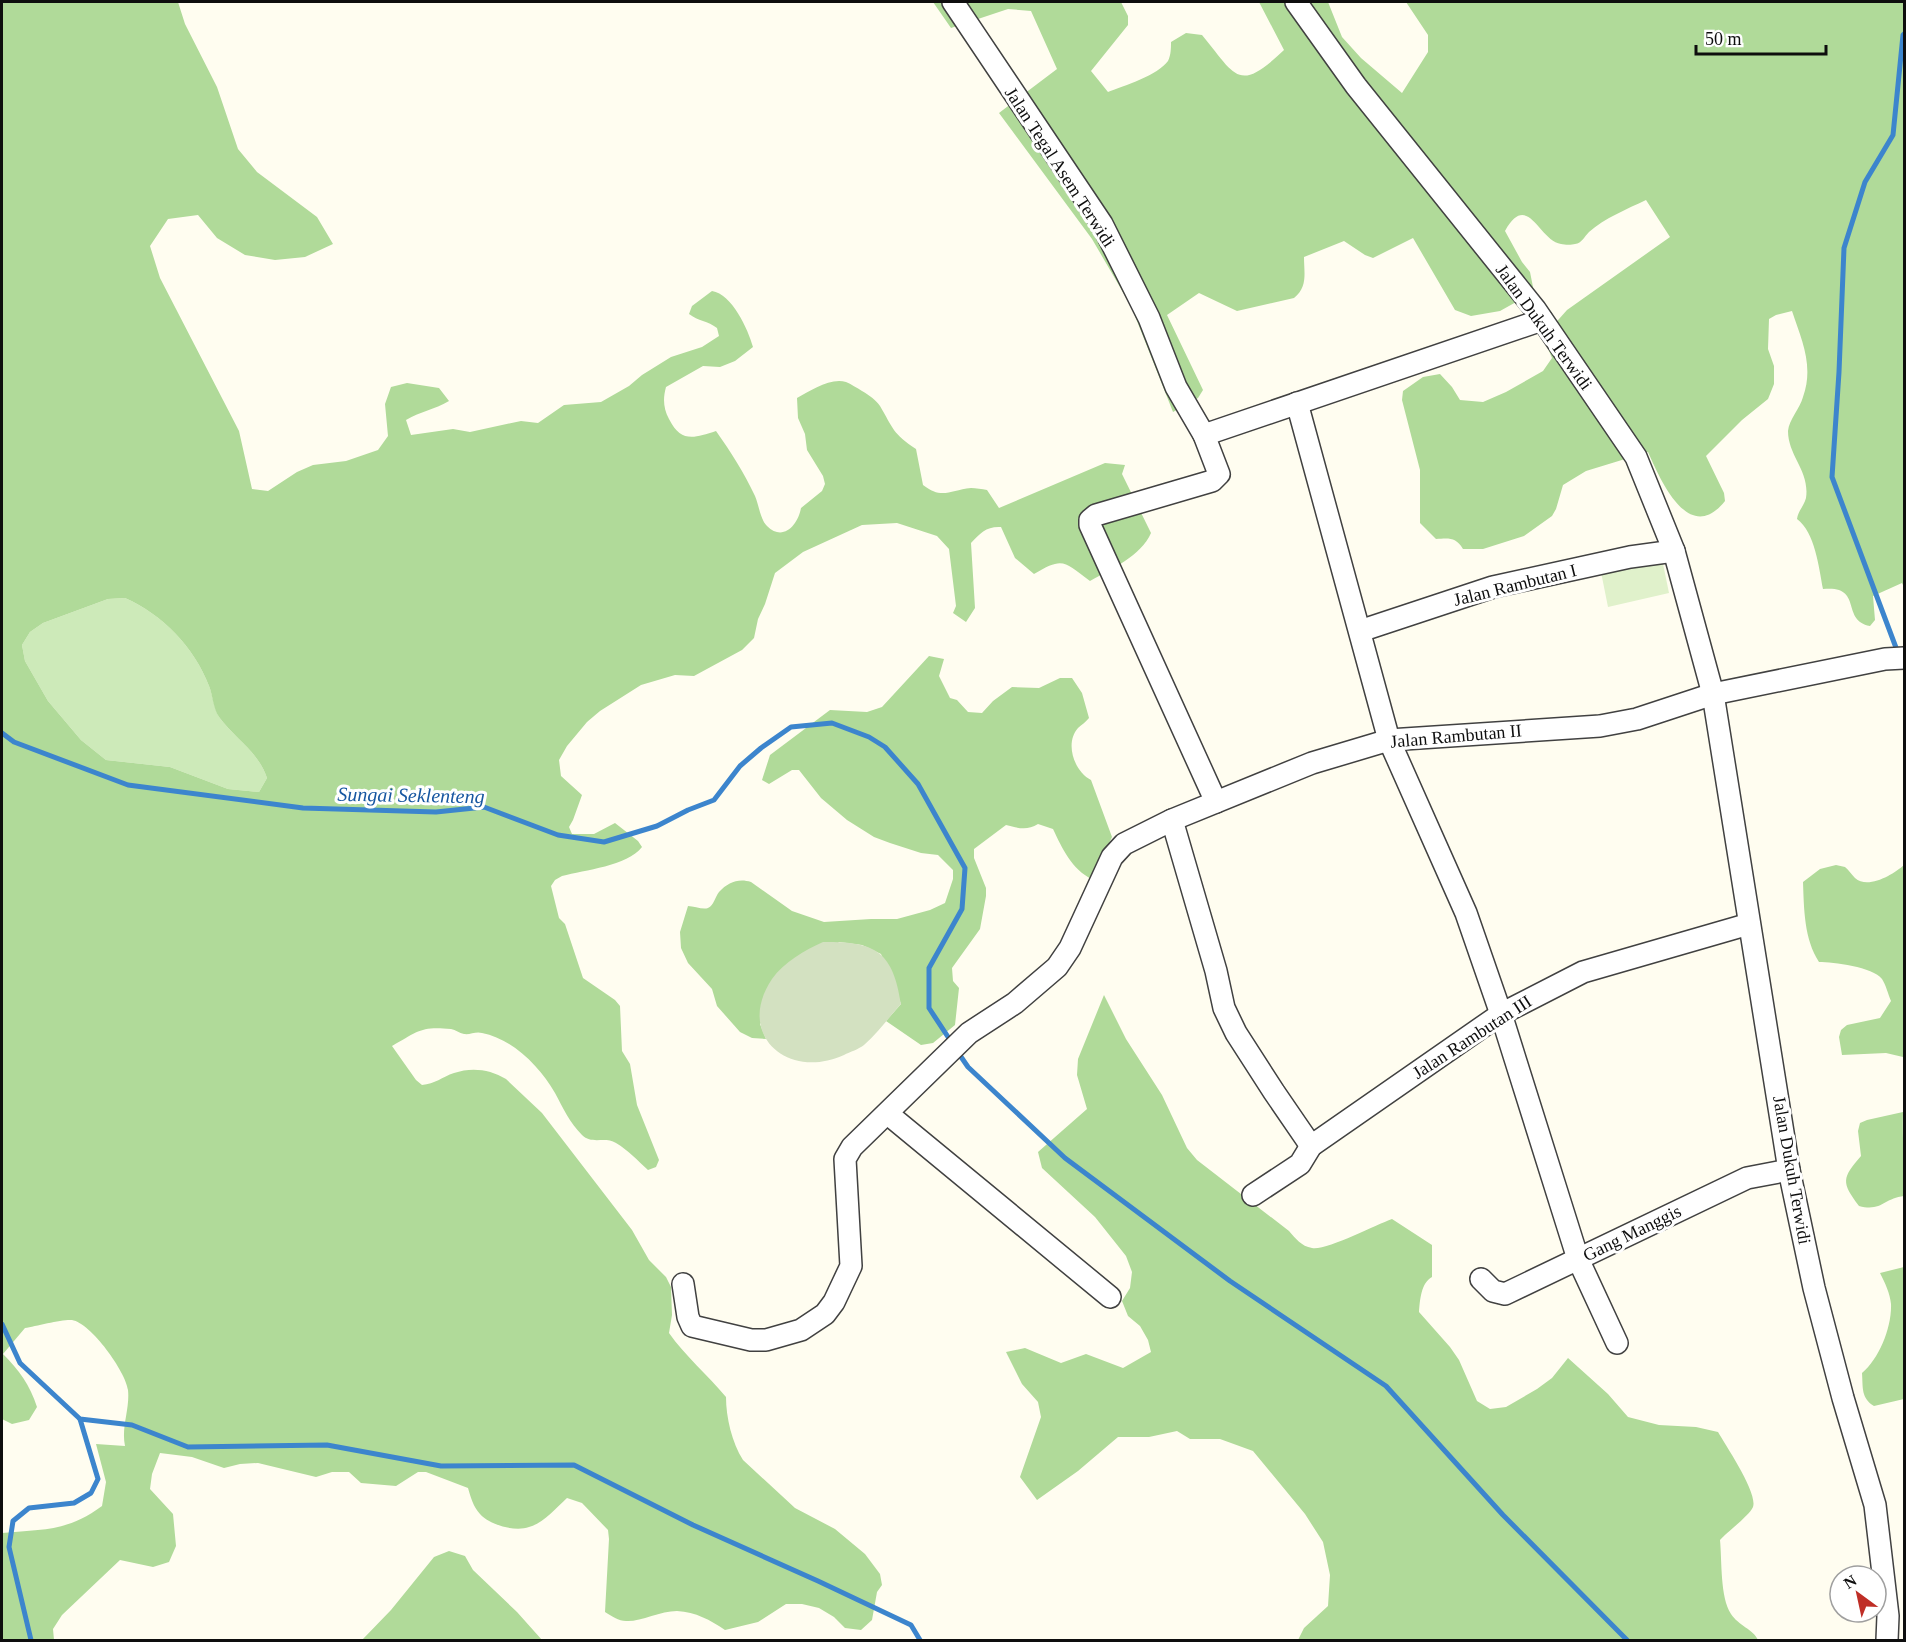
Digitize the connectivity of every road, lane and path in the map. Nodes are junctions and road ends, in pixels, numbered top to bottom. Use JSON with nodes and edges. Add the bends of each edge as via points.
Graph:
{"nodes":[{"id":1,"x":953,"y":2,"type":"edge"},
{"id":2,"x":1296,"y":2,"type":"edge"},
{"id":3,"x":1542,"y":320,"type":"junction"},
{"id":4,"x":1297,"y":403,"type":"junction"},
{"id":5,"x":1204,"y":435,"type":"junction"},
{"id":6,"x":1674,"y":551,"type":"junction"},
{"id":7,"x":1360,"y":631,"type":"junction"},
{"id":8,"x":1895,"y":658,"type":"edge"},
{"id":9,"x":1713,"y":694,"type":"junction"},
{"id":10,"x":1389,"y":740,"type":"junction"},
{"id":11,"x":1216,"y":802,"type":"junction"},
{"id":12,"x":1172,"y":820,"type":"junction"},
{"id":13,"x":1749,"y":924,"type":"junction"},
{"id":14,"x":1501,"y":1014,"type":"junction"},
{"id":15,"x":888,"y":1114,"type":"junction"},
{"id":16,"x":1311,"y":1146,"type":"junction"},
{"id":17,"x":1789,"y":1170,"type":"junction"},
{"id":18,"x":1254,"y":1195,"type":"dead end"},
{"id":19,"x":1578,"y":1259,"type":"junction"},
{"id":20,"x":1481,"y":1279,"type":"dead end"},
{"id":21,"x":683,"y":1284,"type":"dead end"},
{"id":22,"x":1110,"y":1297,"type":"dead end"},
{"id":23,"x":1617,"y":1343,"type":"dead end"},
{"id":24,"x":1887,"y":1641,"type":"edge"}],
"edges":[{"from":1,"to":5,"type":"street","name":"Jalan Tegal Asem Terwidi","via":[[1102,224],[1149,318],[1176,387]]},
{"from":2,"to":3,"type":"street","name":"Jalan Dukuh Terwidi","via":[[1356,86]]},
{"from":3,"to":4,"type":"street"},
{"from":3,"to":6,"type":"street","name":"Jalan Dukuh Terwidi","via":[[1636,457]]},
{"from":4,"to":5,"type":"street"},
{"from":4,"to":7,"type":"street"},
{"from":5,"to":11,"type":"street","name":"Jalan Tegal Asem Terwidi","via":[[1219,474],[1216,478],[1096,515],[1090,525]]},
{"from":6,"to":7,"type":"street","name":"Jalan Rambutan I","via":[[1493,587]]},
{"from":6,"to":9,"type":"street","name":"Jalan Dukuh Terwidi"},
{"from":7,"to":10,"type":"street"},
{"from":8,"to":9,"type":"street"},
{"from":9,"to":10,"type":"street","name":"Jalan Rambutan II","via":[[1637,719],[1600,726]]},
{"from":9,"to":13,"type":"street","name":"Jalan Dukuh Terwidi"},
{"from":10,"to":11,"type":"street","name":"Jalan Rambutan II","via":[[1312,763]]},
{"from":10,"to":14,"type":"street","via":[[1466,914]]},
{"from":11,"to":12,"type":"street","name":"Jalan Rambutan II"},
{"from":12,"to":15,"type":"street","name":"Jalan Rambutan II","via":[[1124,844],[1112,857],[1070,948],[1057,967],[1015,1003],[969,1032]]},
{"from":12,"to":16,"type":"street","via":[[1224,1008],[1236,1033]]},
{"from":13,"to":14,"type":"street","name":"Jalan Rambutan III","via":[[1583,972]]},
{"from":13,"to":17,"type":"street","name":"Jalan Dukuh Terwidi"},
{"from":14,"to":16,"type":"street","name":"Jalan Rambutan III"},
{"from":14,"to":19,"type":"street"},
{"from":15,"to":21,"type":"street","via":[[845,1159],[851,1266],[825,1314],[790,1335],[751,1340],[692,1326]]},
{"from":15,"to":22,"type":"street"},
{"from":16,"to":18,"type":"street","name":"Jalan Rambutan III","via":[[1300,1164]]},
{"from":17,"to":19,"type":"street","name":"Gang Manggis","via":[[1748,1178]]},
{"from":17,"to":24,"type":"street","name":"Jalan Dukuh Terwidi","via":[[1814,1288],[1875,1505],[1888,1616]]},
{"from":19,"to":20,"type":"street","name":"Gang Manggis","via":[[1505,1294],[1493,1291]]},
{"from":19,"to":23,"type":"street"}]}
